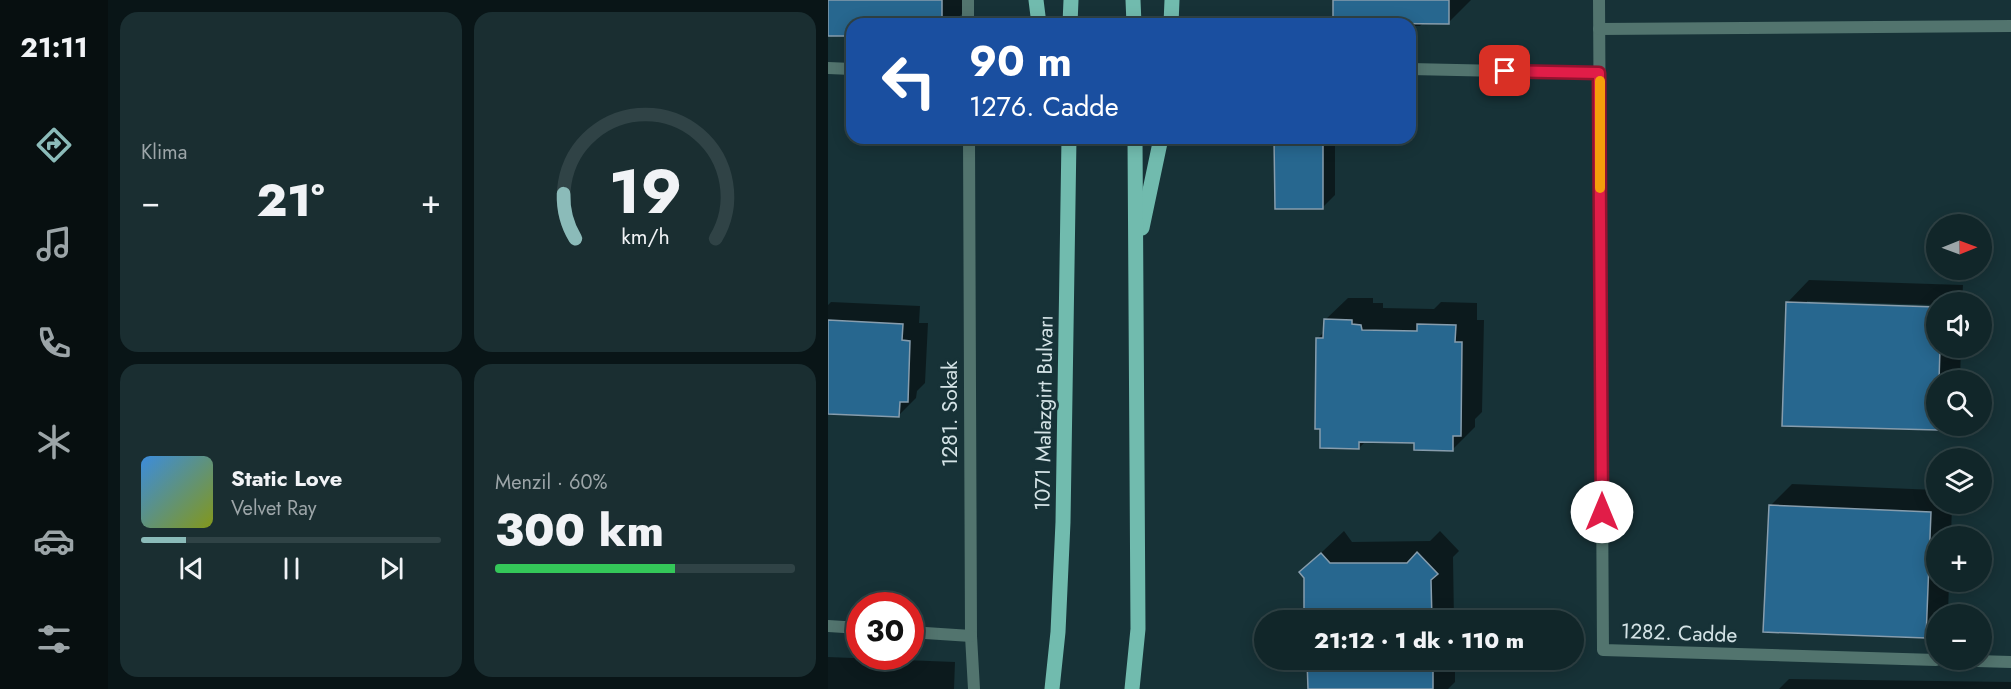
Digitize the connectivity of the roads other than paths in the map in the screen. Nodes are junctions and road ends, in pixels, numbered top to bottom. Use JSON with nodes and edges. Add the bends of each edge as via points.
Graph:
{"nodes":[{"id":1,"x":968,"y":0,"type":"edge"},
{"id":2,"x":1036,"y":0,"type":"edge"},
{"id":3,"x":1071,"y":0,"type":"edge"},
{"id":4,"x":1134,"y":0,"type":"edge"},
{"id":5,"x":1172,"y":0,"type":"edge"},
{"id":6,"x":1599,"y":0,"type":"edge"},
{"id":7,"x":968,"y":18,"type":"edge"},
{"id":8,"x":1038,"y":18,"type":"edge"},
{"id":9,"x":1070,"y":18,"type":"edge"},
{"id":10,"x":1134,"y":18,"type":"edge"},
{"id":11,"x":1172,"y":18,"type":"edge"},
{"id":12,"x":2011,"y":26,"type":"edge"},
{"id":13,"x":1599,"y":29,"type":"junction"},
{"id":14,"x":828,"y":68,"type":"edge"},
{"id":15,"x":846,"y":69,"type":"edge"},
{"id":16,"x":1416,"y":69,"type":"edge"},
{"id":17,"x":1599,"y":73,"type":"junction"},
{"id":18,"x":969,"y":144,"type":"edge"},
{"id":19,"x":1060,"y":144,"type":"edge"},
{"id":20,"x":1069,"y":144,"type":"edge"},
{"id":21,"x":1135,"y":144,"type":"edge"},
{"id":22,"x":1160,"y":144,"type":"edge"},
{"id":23,"x":1069,"y":178,"type":"junction"},
{"id":24,"x":1136,"y":254,"type":"junction"},
{"id":25,"x":828,"y":626,"type":"edge"},
{"id":26,"x":846,"y":627,"type":"edge"},
{"id":27,"x":924,"y":633,"type":"edge"},
{"id":28,"x":970,"y":636,"type":"junction"},
{"id":29,"x":1926,"y":660,"type":"edge"},
{"id":30,"x":1992,"y":661,"type":"edge"},
{"id":31,"x":2011,"y":662,"type":"edge"},
{"id":32,"x":974,"y":689,"type":"edge"},
{"id":33,"x":1052,"y":689,"type":"edge"},
{"id":34,"x":1132,"y":689,"type":"edge"}],
"edges":[{"from":1,"to":7,"type":"street"},
{"from":2,"to":8,"type":"main road"},
{"from":3,"to":9,"type":"main road"},
{"from":4,"to":10,"type":"main road"},
{"from":5,"to":11,"type":"main road"},
{"from":6,"to":13,"type":"street","name":"1282. Cadde"},
{"from":12,"to":13,"type":"street"},
{"from":13,"to":17,"type":"street","name":"1282. Cadde"},
{"from":14,"to":15,"type":"street"},
{"from":16,"to":17,"type":"street"},
{"from":17,"to":29,"type":"street","name":"1282. Cadde","via":[[1603,650]]},
{"from":18,"to":28,"type":"street","name":"1281. Sokak"},
{"from":19,"to":23,"type":"main road"},
{"from":20,"to":23,"type":"main road","name":"1071 Malazgirt Bulvarı"},
{"from":21,"to":24,"type":"main road"},
{"from":22,"to":24,"type":"main road"},
{"from":23,"to":33,"type":"main road","name":"1071 Malazgirt Bulvarı","via":[[1063,522],[1059,632]]},
{"from":24,"to":34,"type":"main road","via":[[1138,629]]},
{"from":25,"to":26,"type":"street"},
{"from":27,"to":28,"type":"street"},
{"from":28,"to":32,"type":"street","name":"1281. Sokak"},
{"from":30,"to":31,"type":"street"}]}
